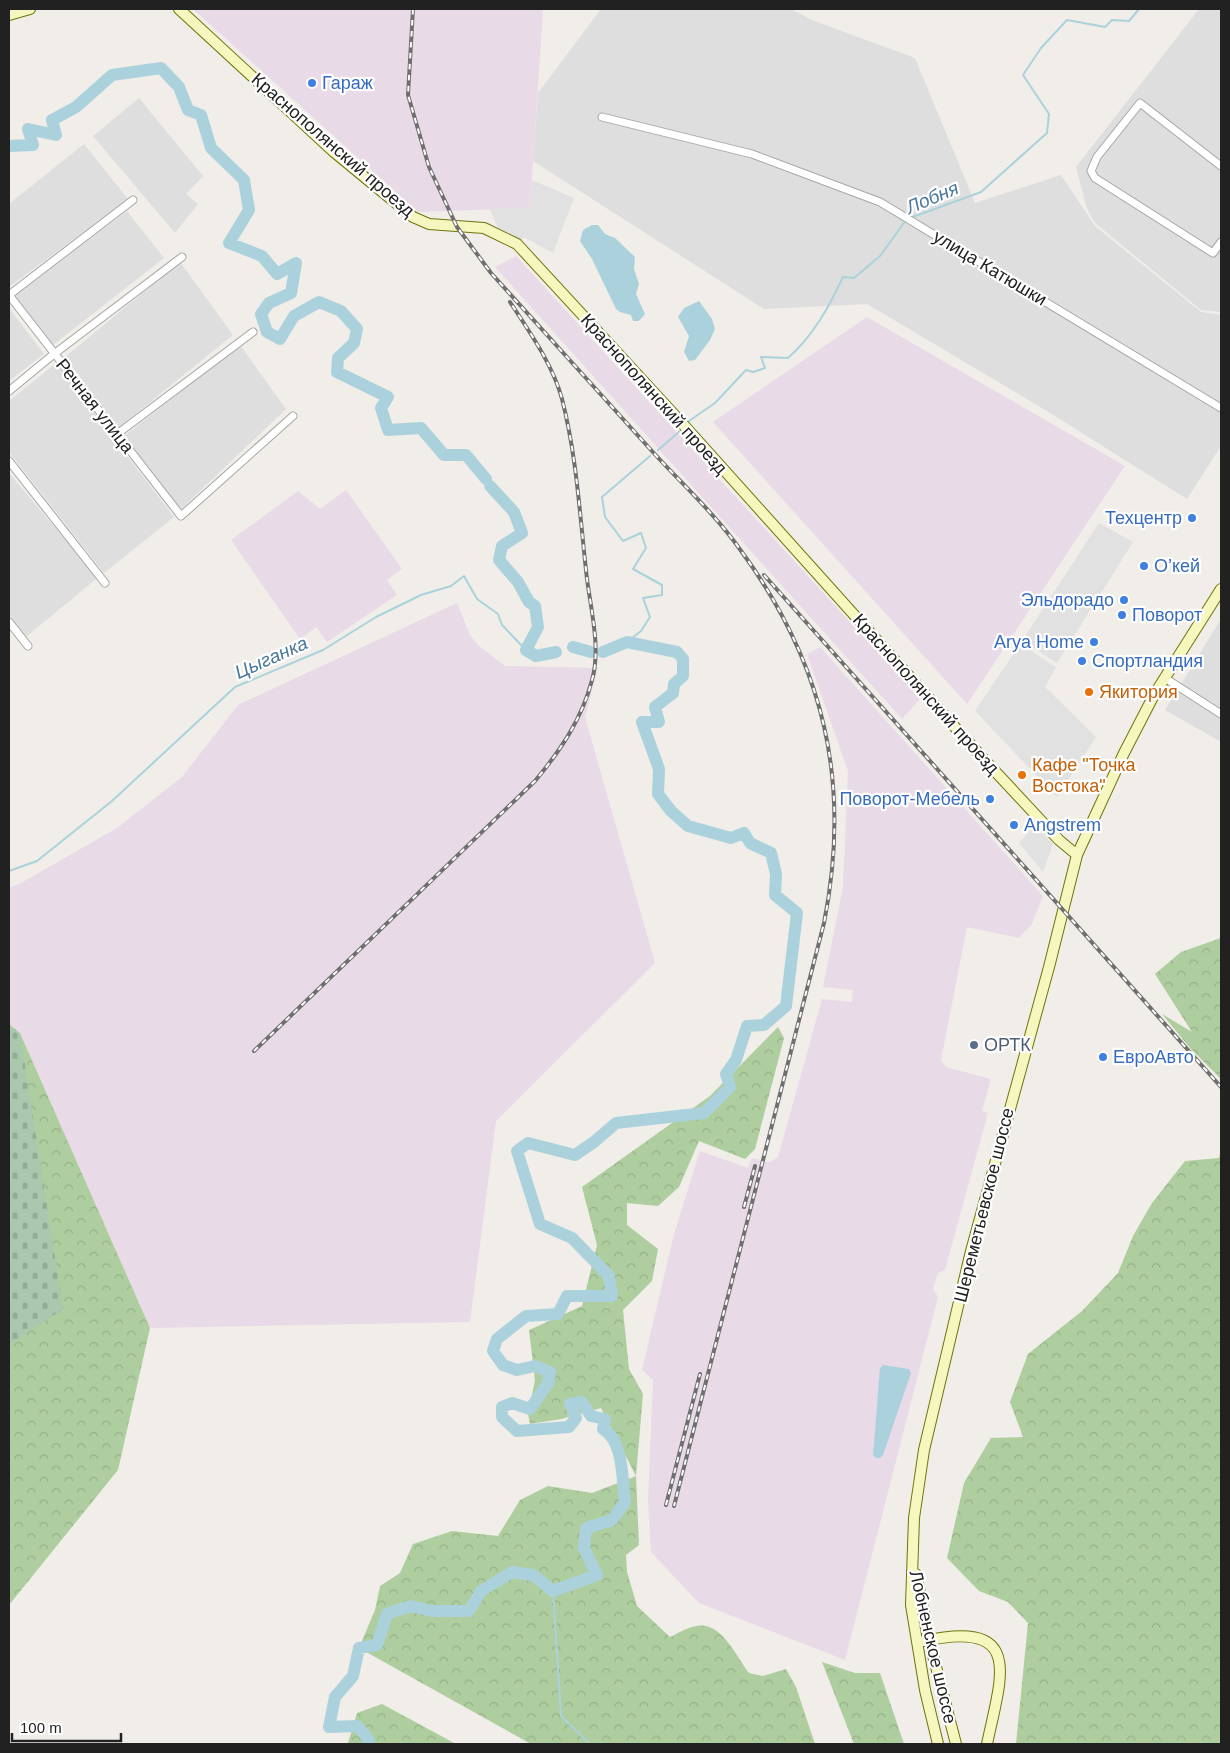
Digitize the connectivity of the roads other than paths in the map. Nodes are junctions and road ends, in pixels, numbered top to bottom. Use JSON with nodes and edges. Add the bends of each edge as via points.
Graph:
{"nodes":[{"id":1,"x":30,"y":9,"type":"edge"},
{"id":2,"x":179,"y":9,"type":"edge"},
{"id":3,"x":9,"y":15,"type":"edge"},
{"id":4,"x":602,"y":117,"type":"dead end"},
{"id":5,"x":1221,"y":166,"type":"edge"},
{"id":6,"x":133,"y":200,"type":"dead end"},
{"id":7,"x":1221,"y":242,"type":"edge"},
{"id":8,"x":182,"y":257,"type":"dead end"},
{"id":9,"x":9,"y":295,"type":"edge"},
{"id":10,"x":253,"y":332,"type":"dead end"},
{"id":11,"x":54,"y":354,"type":"junction"},
{"id":12,"x":9,"y":391,"type":"edge"},
{"id":13,"x":1221,"y":408,"type":"edge"},
{"id":14,"x":293,"y":416,"type":"dead end"},
{"id":15,"x":118,"y":434,"type":"junction"},
{"id":16,"x":9,"y":461,"type":"edge"},
{"id":17,"x":106,"y":583,"type":"dead end"},
{"id":18,"x":1221,"y":589,"type":"edge"},
{"id":19,"x":9,"y":622,"type":"edge"},
{"id":20,"x":28,"y":646,"type":"dead end"},
{"id":21,"x":1164,"y":678,"type":"junction"},
{"id":22,"x":1221,"y":714,"type":"edge"},
{"id":23,"x":1077,"y":855,"type":"junction"},
{"id":24,"x":912,"y":1558,"type":"junction"},
{"id":25,"x":930,"y":1639,"type":"junction"},
{"id":26,"x":916,"y":1642,"type":"junction"},
{"id":27,"x":938,"y":1744,"type":"edge"},
{"id":28,"x":956,"y":1744,"type":"edge"},
{"id":29,"x":987,"y":1744,"type":"edge"}],
"edges":[{"from":1,"to":3,"type":"main road"},
{"from":2,"to":23,"type":"main road","name":"Краснополянский проезд","via":[[334,152],[413,217],[429,224],[484,228],[517,244],[979,754]]},
{"from":4,"to":13,"type":"street","name":"улица Катюшки","via":[[752,154],[880,202]]},
{"from":5,"to":7,"type":"street","via":[[1140,103],[1097,157],[1091,171],[1095,178],[1213,253]]},
{"from":6,"to":9,"type":"street"},
{"from":8,"to":11,"type":"street"},
{"from":9,"to":11,"type":"street","name":"Речная улица"},
{"from":10,"to":15,"type":"street"},
{"from":11,"to":12,"type":"street"},
{"from":11,"to":15,"type":"street","name":"Речная улица"},
{"from":14,"to":15,"type":"street","name":"Речная улица","via":[[181,516]]},
{"from":16,"to":17,"type":"street"},
{"from":18,"to":21,"type":"main road","name":"Шереметьевское шоссе"},
{"from":19,"to":20,"type":"street"},
{"from":21,"to":22,"type":"street"},
{"from":21,"to":23,"type":"main road","name":"Шереметьевское шоссе","via":[[1124,753]]},
{"from":23,"to":24,"type":"main road","name":"Шереметьевское шоссе","via":[[971,1251],[930,1424],[915,1510]]},
{"from":24,"to":25,"type":"main road","name":"Лобненское шоссе"},
{"from":24,"to":26,"type":"main road","name":"Лобненское шоссе","via":[[911,1605]]},
{"from":25,"to":26,"type":"main road"},
{"from":25,"to":28,"type":"main road","name":"Лобненское шоссе"},
{"from":25,"to":29,"type":"main road","via":[[978,1636],[996,1652],[1001,1673]]},
{"from":26,"to":27,"type":"main road","name":"Лобненское шоссе"}]}
